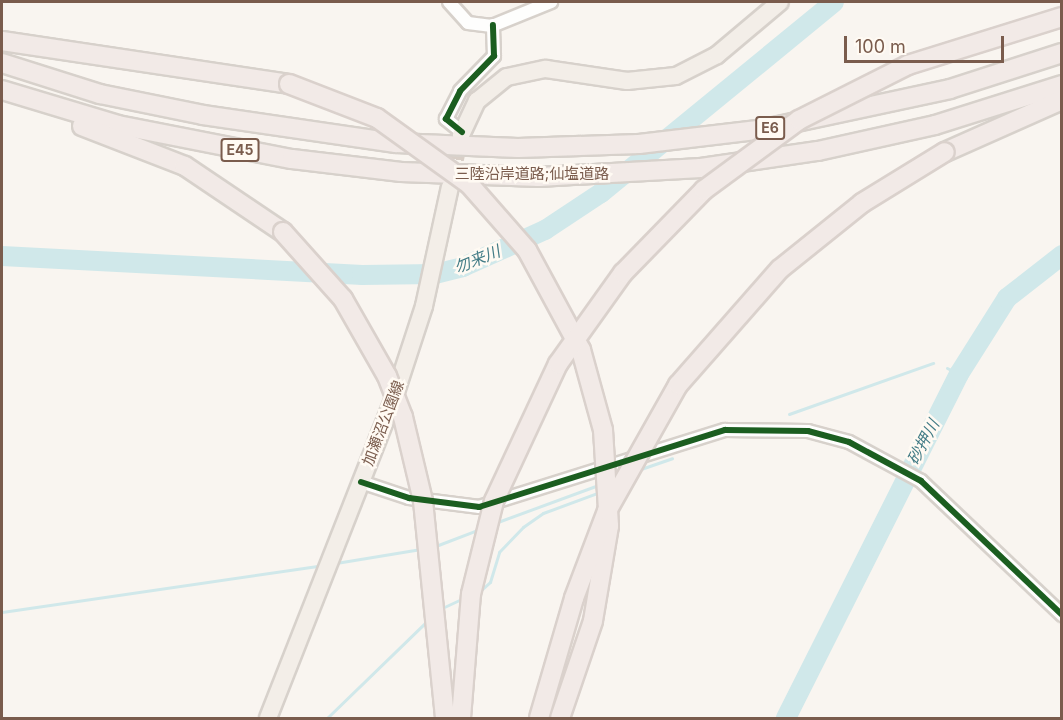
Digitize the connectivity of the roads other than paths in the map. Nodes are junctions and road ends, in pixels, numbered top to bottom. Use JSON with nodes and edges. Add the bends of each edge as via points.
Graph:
{"nodes":[{"id":1,"x":449,"y":2,"type":"edge"},
{"id":2,"x":551,"y":2,"type":"edge"},
{"id":3,"x":780,"y":2,"type":"edge"},
{"id":4,"x":1062,"y":17,"type":"edge"},
{"id":5,"x":493,"y":25,"type":"junction"},
{"id":6,"x":2,"y":41,"type":"edge"},
{"id":7,"x":1062,"y":53,"type":"edge"},
{"id":8,"x":2,"y":63,"type":"edge"},
{"id":9,"x":1062,"y":85,"type":"edge"},
{"id":10,"x":2,"y":91,"type":"edge"},
{"id":11,"x":1062,"y":100,"type":"edge"},
{"id":12,"x":464,"y":138,"type":"junction"},
{"id":13,"x":485,"y":176,"type":"joint"},
{"id":14,"x":450,"y":187,"type":"tunnel mouth"},
{"id":15,"x":361,"y":482,"type":"junction"},
{"id":16,"x":1062,"y":615,"type":"edge"},
{"id":17,"x":268,"y":718,"type":"edge"},
{"id":18,"x":446,"y":718,"type":"edge"},
{"id":19,"x":461,"y":718,"type":"edge"},
{"id":20,"x":539,"y":718,"type":"edge"},
{"id":21,"x":560,"y":718,"type":"edge"}],
"edges":[{"from":1,"to":5,"type":"street","via":[[468,23]]},
{"from":2,"to":5,"type":"street"},
{"from":3,"to":12,"type":"main road","via":[[717,55],[676,76],[637,81],[546,69],[507,77],[482,94]]},
{"from":4,"to":19,"type":"highway","bridge":true,"via":[[908,65],[799,120],[704,190],[622,273],[543,391],[494,501],[471,594]]},
{"from":5,"to":12,"type":"street","via":[[494,56],[460,91],[446,119]]},
{"from":6,"to":21,"type":"highway","bridge":true,"via":[[289,84],[377,118],[469,184],[527,250],[581,350],[603,430],[609,526],[593,621]]},
{"from":7,"to":12,"type":"highway","name":"三陸沿岸道路;仙塩道路","number":"E6","bridge":true,"via":[[950,89],[764,129],[639,144]]},
{"from":8,"to":12,"type":"highway","name":"三陸沿岸道路;仙塩道路","number":"E45","via":[[100,94],[203,115]]},
{"from":9,"to":13,"type":"highway","name":"三陸沿岸道路;仙塩道路","number":"E6","bridge":true,"via":[[935,124],[757,160],[644,173]]},
{"from":10,"to":13,"type":"highway","name":"三陸沿岸道路;仙塩道路","number":"E45","via":[[189,142],[401,172]]},
{"from":10,"to":18,"type":"highway","bridge":true,"via":[[185,166],[284,232],[343,299],[387,376],[403,417],[423,501]]},
{"from":11,"to":20,"type":"highway","bridge":true,"via":[[945,152],[862,203],[780,269],[708,346],[651,427],[606,511],[574,598]]},
{"from":14,"to":15,"type":"main road","name":"加瀬沼公園線","via":[[427,294]]},
{"from":15,"to":16,"type":"street","via":[[409,498],[479,507],[516,499],[672,443],[756,428],[808,431],[894,463],[950,504]]},
{"from":15,"to":17,"type":"main road","name":"加瀬沼公園線"}]}
